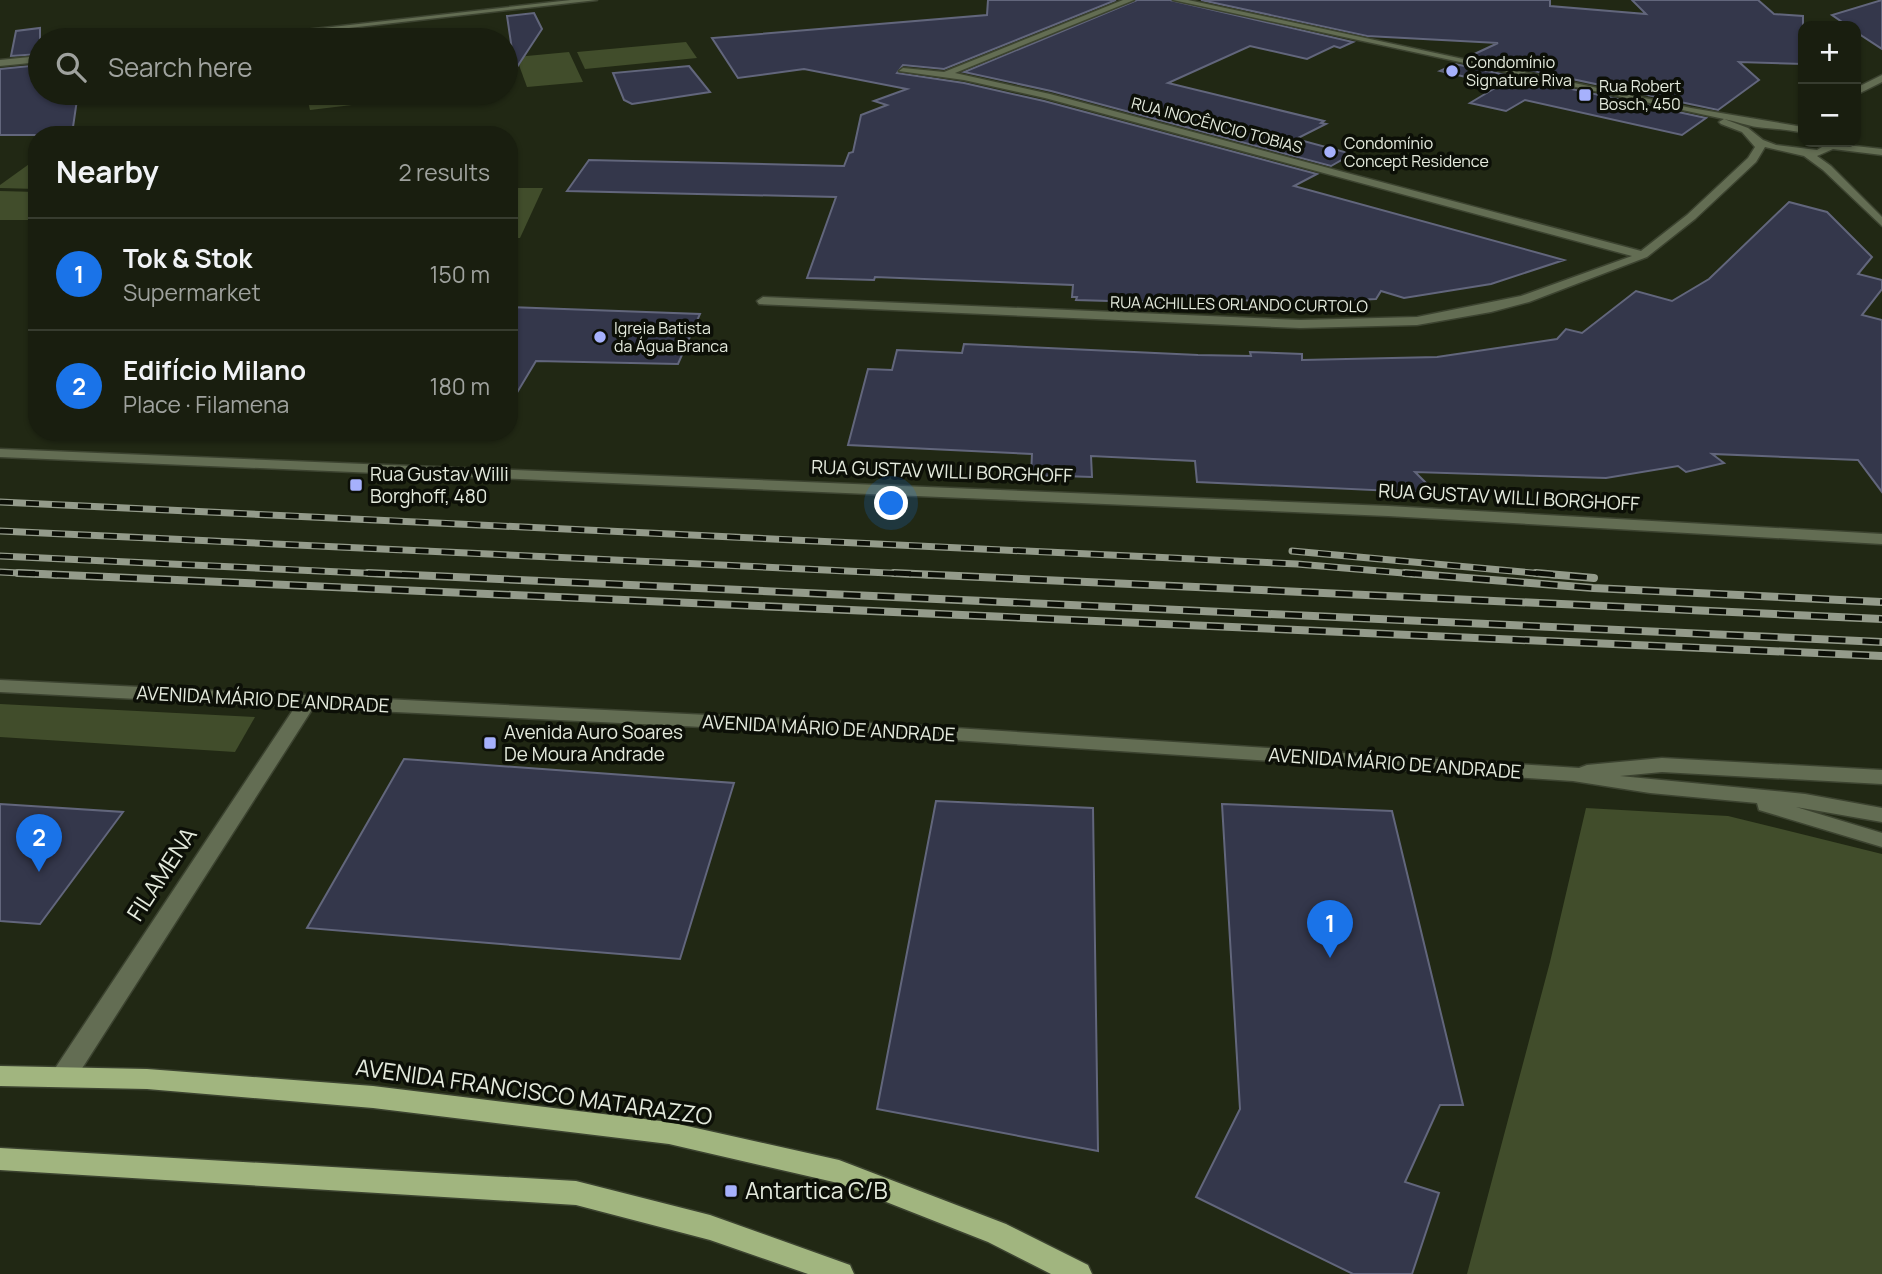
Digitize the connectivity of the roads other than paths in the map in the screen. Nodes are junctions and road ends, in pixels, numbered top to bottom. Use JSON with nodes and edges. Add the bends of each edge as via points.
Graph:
{"nodes":[{"id":1,"x":593,"y":0,"type":"edge"},
{"id":2,"x":1130,"y":0,"type":"edge"},
{"id":3,"x":1177,"y":0,"type":"edge"},
{"id":4,"x":333,"y":28,"type":"edge"},
{"id":5,"x":28,"y":60,"type":"edge"},
{"id":6,"x":0,"y":63,"type":"edge"},
{"id":7,"x":903,"y":71,"type":"dead end"},
{"id":8,"x":945,"y":74,"type":"junction"},
{"id":9,"x":1882,"y":78,"type":"edge"},
{"id":10,"x":1861,"y":89,"type":"edge"},
{"id":11,"x":1691,"y":111,"type":"junction"},
{"id":12,"x":1795,"y":117,"type":"dead end"},
{"id":13,"x":1770,"y":123,"type":"junction"},
{"id":14,"x":1798,"y":129,"type":"edge"},
{"id":15,"x":1745,"y":130,"type":"junction"},
{"id":16,"x":1759,"y":142,"type":"junction"},
{"id":17,"x":1828,"y":147,"type":"edge"},
{"id":18,"x":1856,"y":147,"type":"edge"},
{"id":19,"x":1882,"y":151,"type":"edge"},
{"id":20,"x":1804,"y":153,"type":"junction"},
{"id":21,"x":1819,"y":153,"type":"junction"},
{"id":22,"x":1752,"y":160,"type":"junction"},
{"id":23,"x":1827,"y":168,"type":"junction"},
{"id":24,"x":1882,"y":223,"type":"edge"},
{"id":25,"x":1643,"y":255,"type":"junction"},
{"id":26,"x":763,"y":301,"type":"dead end"},
{"id":27,"x":0,"y":453,"type":"edge"},
{"id":28,"x":1882,"y":539,"type":"edge"},
{"id":29,"x":0,"y":686,"type":"edge"},
{"id":30,"x":308,"y":701,"type":"junction"},
{"id":31,"x":1573,"y":774,"type":"junction"},
{"id":32,"x":1882,"y":777,"type":"edge"},
{"id":33,"x":1726,"y":792,"type":"junction"},
{"id":34,"x":1882,"y":815,"type":"edge"},
{"id":35,"x":1882,"y":840,"type":"edge"},
{"id":36,"x":0,"y":1076,"type":"edge"},
{"id":37,"x":64,"y":1077,"type":"junction"},
{"id":38,"x":0,"y":1159,"type":"edge"},
{"id":39,"x":841,"y":1274,"type":"edge"},
{"id":40,"x":1078,"y":1274,"type":"edge"}],
"edges":[{"from":1,"to":4,"type":"street"},
{"from":2,"to":8,"type":"street"},
{"from":3,"to":11,"type":"street"},
{"from":5,"to":6,"type":"street"},
{"from":7,"to":8,"type":"street","name":"RUA INOCÊNCIO TOBIAS"},
{"from":8,"to":25,"type":"street","name":"RUA INOCÊNCIO TOBIAS","via":[[1048,96]]},
{"from":9,"to":10,"type":"street"},
{"from":11,"to":13,"type":"street"},
{"from":11,"to":15,"type":"street"},
{"from":12,"to":13,"type":"street"},
{"from":13,"to":14,"type":"street"},
{"from":13,"to":15,"type":"street"},
{"from":15,"to":16,"type":"street"},
{"from":16,"to":20,"type":"street"},
{"from":16,"to":22,"type":"street","name":"RUA ACHILLES ORLANDO CURTOLO"},
{"from":17,"to":21,"type":"street"},
{"from":18,"to":19,"type":"street"},
{"from":20,"to":21,"type":"street"},
{"from":20,"to":22,"type":"street"},
{"from":20,"to":23,"type":"street"},
{"from":21,"to":23,"type":"street"},
{"from":22,"to":25,"type":"street","name":"RUA ACHILLES ORLANDO CURTOLO"},
{"from":23,"to":24,"type":"street"},
{"from":25,"to":26,"type":"street","name":"RUA ACHILLES ORLANDO CURTOLO","via":[[1582,281],[1503,305],[1417,321],[1163,320]]},
{"from":27,"to":28,"type":"street","name":"RUA GUSTAV WILLI BORGHOFF","via":[[1388,511]]},
{"from":29,"to":30,"type":"street","name":"AVENIDA MÁRIO DE ANDRADE"},
{"from":30,"to":31,"type":"street","name":"AVENIDA MÁRIO DE ANDRADE","via":[[908,731]]},
{"from":30,"to":37,"type":"street","name":"FILAMENA"},
{"from":31,"to":32,"type":"street","name":"AVENIDA MÁRIO DE ANDRADE","via":[[1662,765]]},
{"from":31,"to":33,"type":"street","name":"AVENIDA MÁRIO DE ANDRADE","via":[[1652,788]]},
{"from":33,"to":34,"type":"street","name":"AVENIDA MÁRIO DE ANDRADE"},
{"from":33,"to":35,"type":"street"},
{"from":36,"to":37,"type":"main road","name":"AVENIDA FRANCISCO MATARAZZO"},
{"from":37,"to":40,"type":"main road","name":"AVENIDA FRANCISCO MATARAZZO","via":[[373,1097],[669,1133],[839,1172],[997,1233]]},
{"from":38,"to":39,"type":"main road","via":[[576,1193],[653,1209]]}]}
